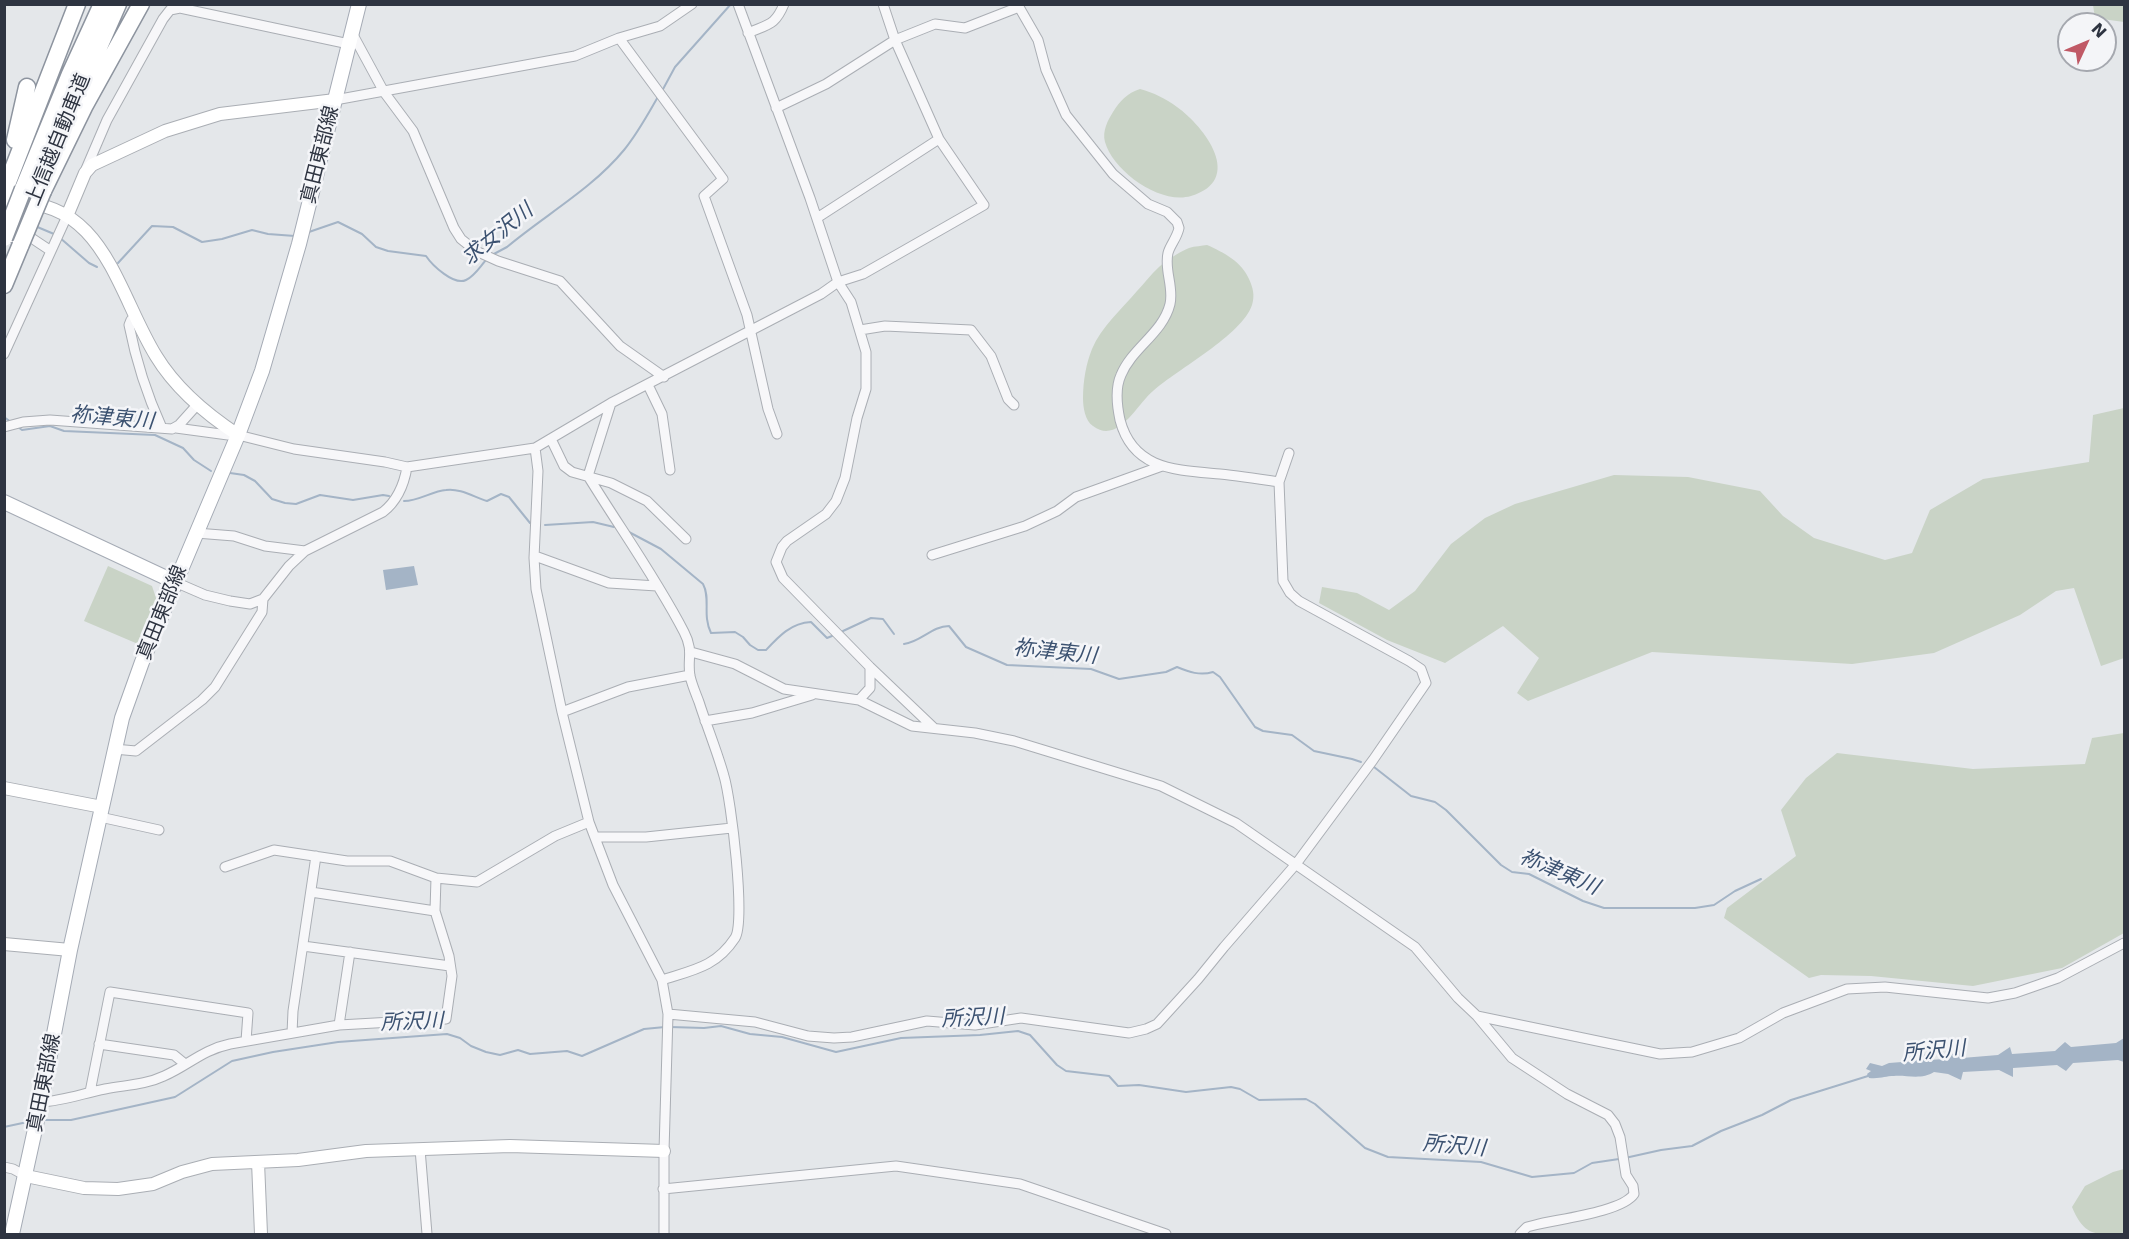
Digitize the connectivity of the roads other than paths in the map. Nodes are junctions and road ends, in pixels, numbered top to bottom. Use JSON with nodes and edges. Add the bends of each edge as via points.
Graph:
{"nodes":[{"id":1,"x":77,"y":4,"type":"edge"},
{"id":2,"x":102,"y":4,"type":"edge"},
{"id":3,"x":118,"y":4,"type":"edge"},
{"id":4,"x":141,"y":4,"type":"edge"},
{"id":5,"x":149,"y":4,"type":"edge"},
{"id":6,"x":359,"y":4,"type":"edge"},
{"id":7,"x":692,"y":4,"type":"edge"},
{"id":8,"x":738,"y":4,"type":"edge"},
{"id":9,"x":784,"y":4,"type":"edge"},
{"id":10,"x":883,"y":4,"type":"edge"},
{"id":11,"x":748,"y":33,"type":"junction"},
{"id":12,"x":620,"y":38,"type":"junction"},
{"id":13,"x":350,"y":39,"type":"junction"},
{"id":14,"x":895,"y":40,"type":"junction"},
{"id":15,"x":106,"y":65,"type":"junction"},
{"id":16,"x":27,"y":87,"type":"dead end"},
{"id":17,"x":384,"y":92,"type":"junction"},
{"id":18,"x":335,"y":100,"type":"junction"},
{"id":19,"x":776,"y":108,"type":"junction"},
{"id":20,"x":939,"y":139,"type":"junction"},
{"id":21,"x":85,"y":173,"type":"junction"},
{"id":22,"x":35,"y":191,"type":"junction"},
{"id":23,"x":5,"y":194,"type":"edge"},
{"id":24,"x":817,"y":218,"type":"junction"},
{"id":25,"x":64,"y":221,"type":"junction"},
{"id":26,"x":12,"y":241,"type":"edge"},
{"id":27,"x":52,"y":248,"type":"junction"},
{"id":28,"x":4,"y":276,"type":"edge"},
{"id":29,"x":838,"y":282,"type":"junction"},
{"id":30,"x":4,"y":285,"type":"edge"},
{"id":31,"x":136,"y":318,"type":"junction"},
{"id":32,"x":751,"y":330,"type":"junction"},
{"id":33,"x":860,"y":330,"type":"junction"},
{"id":34,"x":4,"y":354,"type":"edge"},
{"id":35,"x":664,"y":377,"type":"junction"},
{"id":36,"x":648,"y":385,"type":"junction"},
{"id":37,"x":611,"y":403,"type":"junction"},
{"id":38,"x":197,"y":405,"type":"junction"},
{"id":39,"x":1014,"y":405,"type":"dead end"},
{"id":40,"x":12,"y":425,"type":"edge"},
{"id":41,"x":162,"y":428,"type":"junction"},
{"id":42,"x":176,"y":428,"type":"junction"},
{"id":43,"x":777,"y":434,"type":"dead end"},
{"id":44,"x":233,"y":435,"type":"junction"},
{"id":45,"x":551,"y":439,"type":"junction"},
{"id":46,"x":535,"y":448,"type":"junction"},
{"id":47,"x":1289,"y":453,"type":"dead end"},
{"id":48,"x":1162,"y":466,"type":"junction"},
{"id":49,"x":407,"y":467,"type":"junction"},
{"id":50,"x":670,"y":470,"type":"dead end"},
{"id":51,"x":588,"y":476,"type":"junction"},
{"id":52,"x":1279,"y":482,"type":"junction"},
{"id":53,"x":4,"y":502,"type":"edge"},
{"id":54,"x":196,"y":533,"type":"junction"},
{"id":55,"x":686,"y":539,"type":"dead end"},
{"id":56,"x":305,"y":551,"type":"junction"},
{"id":57,"x":932,"y":555,"type":"dead end"},
{"id":58,"x":535,"y":556,"type":"junction"},
{"id":59,"x":175,"y":582,"type":"junction"},
{"id":60,"x":657,"y":586,"type":"junction"},
{"id":61,"x":263,"y":599,"type":"junction"},
{"id":62,"x":691,"y":652,"type":"junction"},
{"id":63,"x":870,"y":667,"type":"junction"},
{"id":64,"x":690,"y":675,"type":"junction"},
{"id":65,"x":812,"y":695,"type":"junction"},
{"id":66,"x":859,"y":700,"type":"junction"},
{"id":67,"x":562,"y":712,"type":"junction"},
{"id":68,"x":705,"y":721,"type":"junction"},
{"id":69,"x":934,"y":728,"type":"junction"},
{"id":70,"x":114,"y":749,"type":"junction"},
{"id":71,"x":4,"y":788,"type":"edge"},
{"id":72,"x":101,"y":812,"type":"junction"},
{"id":73,"x":588,"y":822,"type":"junction"},
{"id":74,"x":732,"y":828,"type":"junction"},
{"id":75,"x":159,"y":830,"type":"dead end"},
{"id":76,"x":596,"y":837,"type":"junction"},
{"id":77,"x":316,"y":856,"type":"junction"},
{"id":78,"x":1296,"y":864,"type":"junction"},
{"id":79,"x":225,"y":867,"type":"dead end"},
{"id":80,"x":436,"y":878,"type":"junction"},
{"id":81,"x":311,"y":892,"type":"junction"},
{"id":82,"x":435,"y":911,"type":"junction"},
{"id":83,"x":4,"y":944,"type":"edge"},
{"id":84,"x":2124,"y":944,"type":"edge"},
{"id":85,"x":303,"y":946,"type":"junction"},
{"id":86,"x":70,"y":950,"type":"junction"},
{"id":87,"x":350,"y":952,"type":"junction"},
{"id":88,"x":450,"y":966,"type":"junction"},
{"id":89,"x":662,"y":980,"type":"junction"},
{"id":90,"x":668,"y":1014,"type":"junction"},
{"id":91,"x":1478,"y":1016,"type":"junction"},
{"id":92,"x":339,"y":1024,"type":"junction"},
{"id":93,"x":292,"y":1033,"type":"junction"},
{"id":94,"x":246,"y":1041,"type":"junction"},
{"id":95,"x":99,"y":1044,"type":"junction"},
{"id":96,"x":185,"y":1064,"type":"junction"},
{"id":97,"x":90,"y":1092,"type":"junction"},
{"id":98,"x":40,"y":1106,"type":"junction"},
{"id":99,"x":420,"y":1149,"type":"junction"},
{"id":100,"x":664,"y":1151,"type":"junction"},
{"id":101,"x":258,"y":1162,"type":"junction"},
{"id":102,"x":4,"y":1167,"type":"edge"},
{"id":103,"x":26,"y":1176,"type":"junction"},
{"id":104,"x":663,"y":1189,"type":"junction"},
{"id":105,"x":12,"y":1234,"type":"edge"},
{"id":106,"x":261,"y":1234,"type":"edge"},
{"id":107,"x":427,"y":1234,"type":"edge"},
{"id":108,"x":664,"y":1234,"type":"edge"},
{"id":109,"x":1166,"y":1234,"type":"edge"},
{"id":110,"x":1520,"y":1234,"type":"edge"}],
"edges":[{"from":1,"to":23,"type":"highway"},
{"from":2,"to":22,"type":"highway","name":"上信越自動車道","via":[[70,74]]},
{"from":3,"to":22,"type":"highway","name":"上信越自動車道"},
{"from":4,"to":15,"type":"highway"},
{"from":5,"to":15,"type":"highway"},
{"from":6,"to":13,"type":"main road","name":"真田東部線"},
{"from":7,"to":12,"type":"street","via":[[660,26]]},
{"from":8,"to":11,"type":"street"},
{"from":9,"to":11,"type":"street","via":[[779,18]]},
{"from":10,"to":14,"type":"street"},
{"from":11,"to":19,"type":"street"},
{"from":12,"to":17,"type":"street","via":[[574,56]]},
{"from":12,"to":32,"type":"street","via":[[723,179],[704,196]]},
{"from":13,"to":17,"type":"street"},
{"from":13,"to":18,"type":"main road","name":"真田東部線"},
{"from":13,"to":21,"type":"street","via":[[180,8],[170,10],[118,100]]},
{"from":14,"to":19,"type":"street","via":[[826,84]]},
{"from":14,"to":20,"type":"street"},
{"from":14,"to":48,"type":"street","via":[[935,24],[965,28],[1019,7],[1038,40],[1066,115],[1113,174],[1177,222],[1178,234],[1168,253],[1170,304],[1156,330],[1120,375],[1117,396],[1120,421],[1129,442],[1146,459]]},
{"from":15,"to":22,"type":"highway"},
{"from":16,"to":23,"type":"highway"},
{"from":17,"to":18,"type":"street"},
{"from":17,"to":35,"type":"street","via":[[413,131],[461,239],[498,261],[560,281],[620,346]]},
{"from":18,"to":21,"type":"street","via":[[220,114],[125,148],[98,161]]},
{"from":18,"to":44,"type":"main road","name":"真田東部線","via":[[285,297],[262,371]]},
{"from":19,"to":24,"type":"street"},
{"from":20,"to":24,"type":"street"},
{"from":20,"to":29,"type":"street","via":[[984,205],[863,274]]},
{"from":21,"to":25,"type":"street"},
{"from":22,"to":26,"type":"highway","name":"上信越自動車道","bridge":true},
{"from":23,"to":25,"type":"street","via":[[45,206]]},
{"from":24,"to":29,"type":"street"},
{"from":25,"to":27,"type":"street"},
{"from":25,"to":31,"type":"street","via":[[94,239]]},
{"from":26,"to":27,"type":"street","via":[[33,239]]},
{"from":26,"to":28,"type":"highway","name":"上信越自動車道"},
{"from":26,"to":30,"type":"highway"},
{"from":27,"to":34,"type":"street"},
{"from":29,"to":32,"type":"street"},
{"from":29,"to":33,"type":"street","via":[[851,302]]},
{"from":31,"to":38,"type":"street","via":[[156,357]]},
{"from":31,"to":41,"type":"street","via":[[129,325],[136,357]]},
{"from":32,"to":35,"type":"street"},
{"from":32,"to":43,"type":"street"},
{"from":33,"to":39,"type":"street","via":[[885,326],[971,330],[991,356]]},
{"from":33,"to":63,"type":"street","via":[[866,352],[866,389],[845,478],[826,514],[788,541],[776,562],[783,578]]},
{"from":35,"to":36,"type":"street"},
{"from":36,"to":37,"type":"street"},
{"from":36,"to":50,"type":"street","via":[[662,414]]},
{"from":37,"to":45,"type":"street"},
{"from":37,"to":51,"type":"street"},
{"from":38,"to":42,"type":"street"},
{"from":38,"to":44,"type":"street"},
{"from":40,"to":41,"type":"street","via":[[50,420]]},
{"from":41,"to":42,"type":"street"},
{"from":42,"to":44,"type":"street"},
{"from":44,"to":49,"type":"street"},
{"from":44,"to":54,"type":"main road","name":"真田東部線"},
{"from":45,"to":46,"type":"street"},
{"from":45,"to":51,"type":"street","via":[[564,466]]},
{"from":46,"to":49,"type":"street"},
{"from":46,"to":58,"type":"street"},
{"from":47,"to":52,"type":"street"},
{"from":48,"to":52,"type":"street"},
{"from":48,"to":57,"type":"street","via":[[1076,497],[1025,526]]},
{"from":49,"to":56,"type":"street","via":[[401,490],[383,512]]},
{"from":51,"to":55,"type":"street","via":[[647,501]]},
{"from":51,"to":60,"type":"street"},
{"from":52,"to":78,"type":"street","via":[[1283,581],[1290,593],[1409,661],[1420,669],[1426,683]]},
{"from":53,"to":59,"type":"main road"},
{"from":54,"to":56,"type":"street","via":[[234,536],[265,546]]},
{"from":54,"to":59,"type":"main road","name":"真田東部線"},
{"from":56,"to":61,"type":"street"},
{"from":58,"to":60,"type":"street","via":[[609,583]]},
{"from":58,"to":67,"type":"street","via":[[536,589]]},
{"from":59,"to":61,"type":"street","via":[[230,601],[250,604]]},
{"from":59,"to":70,"type":"main road","name":"真田東部線","via":[[142,662]]},
{"from":60,"to":62,"type":"street"},
{"from":61,"to":70,"type":"street","via":[[262,612],[215,687],[136,752]]},
{"from":62,"to":64,"type":"street"},
{"from":62,"to":65,"type":"street","via":[[735,664],[784,689]]},
{"from":63,"to":66,"type":"street","via":[[870,688]]},
{"from":63,"to":69,"type":"street"},
{"from":64,"to":67,"type":"street","via":[[628,687]]},
{"from":64,"to":68,"type":"street"},
{"from":65,"to":66,"type":"street"},
{"from":65,"to":68,"type":"street","via":[[752,713]]},
{"from":66,"to":69,"type":"street","via":[[912,726]]},
{"from":67,"to":73,"type":"street"},
{"from":68,"to":74,"type":"street","via":[[725,778]]},
{"from":69,"to":78,"type":"street","via":[[1014,741],[1161,786],[1236,823]]},
{"from":70,"to":72,"type":"main road","name":"真田東部線"},
{"from":71,"to":72,"type":"street"},
{"from":72,"to":75,"type":"street"},
{"from":72,"to":86,"type":"main road","name":"真田東部線"},
{"from":73,"to":76,"type":"street"},
{"from":73,"to":80,"type":"street","via":[[555,836],[477,882]]},
{"from":74,"to":76,"type":"street","via":[[646,837]]},
{"from":74,"to":89,"type":"street","via":[[737,867],[737,936],[711,964]]},
{"from":76,"to":89,"type":"street","via":[[613,885]]},
{"from":77,"to":79,"type":"street","via":[[274,850]]},
{"from":77,"to":80,"type":"street","via":[[390,861]]},
{"from":77,"to":81,"type":"street"},
{"from":78,"to":90,"type":"street","via":[[1198,979],[1157,1023],[1146,1029],[1128,1033],[1021,1018],[975,1025],[927,1021],[834,1038],[808,1036],[755,1022]]},
{"from":78,"to":91,"type":"street","via":[[1415,947]]},
{"from":80,"to":82,"type":"street"},
{"from":81,"to":82,"type":"street"},
{"from":81,"to":85,"type":"street"},
{"from":82,"to":88,"type":"street"},
{"from":83,"to":86,"type":"street"},
{"from":84,"to":91,"type":"street","via":[[2058,978],[1988,998],[1885,987],[1847,989],[1783,1013],[1739,1038],[1692,1052],[1660,1054]]},
{"from":85,"to":87,"type":"street"},
{"from":85,"to":93,"type":"street"},
{"from":86,"to":98,"type":"main road","name":"真田東部線"},
{"from":87,"to":88,"type":"street"},
{"from":87,"to":92,"type":"street"},
{"from":88,"to":92,"type":"street","via":[[446,1019]]},
{"from":89,"to":90,"type":"street"},
{"from":90,"to":100,"type":"street"},
{"from":91,"to":110,"type":"street","via":[[1512,1058],[1608,1115],[1620,1137],[1626,1175],[1633,1186],[1634,1194],[1610,1209],[1527,1227]]},
{"from":92,"to":93,"type":"street"},
{"from":93,"to":94,"type":"street"},
{"from":94,"to":95,"type":"street","via":[[249,1013],[110,992]]},
{"from":94,"to":96,"type":"street","via":[[213,1048]]},
{"from":95,"to":96,"type":"street","via":[[174,1055]]},
{"from":95,"to":97,"type":"street"},
{"from":96,"to":97,"type":"street","via":[[144,1083]]},
{"from":97,"to":98,"type":"street"},
{"from":98,"to":103,"type":"main road","name":"真田東部線"},
{"from":99,"to":100,"type":"street","via":[[510,1146]]},
{"from":99,"to":101,"type":"street"},
{"from":99,"to":107,"type":"street"},
{"from":100,"to":104,"type":"street"},
{"from":101,"to":103,"type":"street","via":[[196,1166],[153,1184],[118,1190],[84,1188]]},
{"from":101,"to":106,"type":"street"},
{"from":102,"to":103,"type":"street"},
{"from":103,"to":105,"type":"main road","name":"真田東部線"},
{"from":104,"to":108,"type":"street"},
{"from":104,"to":109,"type":"street","via":[[896,1166],[1020,1184]]}]}
